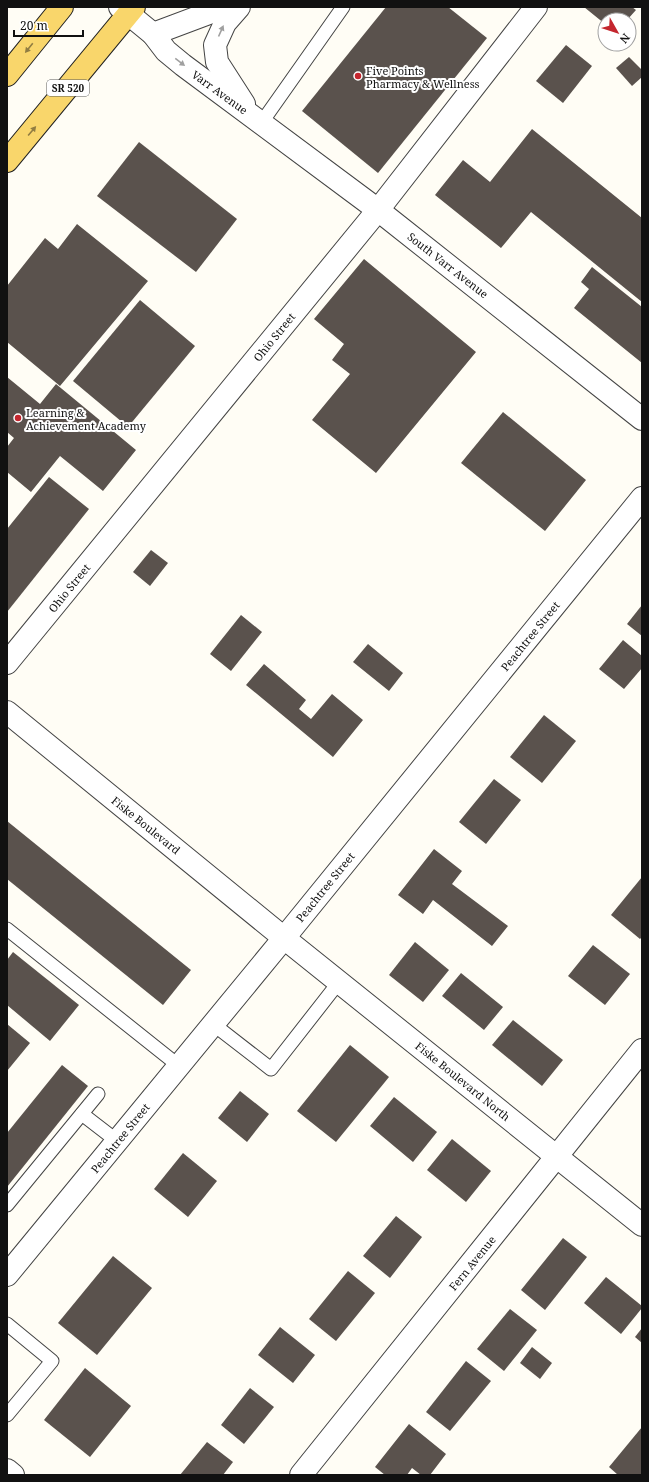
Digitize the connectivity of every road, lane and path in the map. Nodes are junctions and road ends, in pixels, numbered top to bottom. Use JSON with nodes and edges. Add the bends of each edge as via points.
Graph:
{"nodes":[{"id":1,"x":62,"y":7,"type":"edge"},
{"id":2,"x":225,"y":7,"type":"edge"},
{"id":3,"x":239,"y":7,"type":"edge"},
{"id":4,"x":343,"y":7,"type":"edge"},
{"id":5,"x":536,"y":7,"type":"edge"},
{"id":6,"x":128,"y":9,"type":"edge"},
{"id":7,"x":152,"y":34,"type":"junction"},
{"id":8,"x":7,"y":75,"type":"edge"},
{"id":9,"x":256,"y":119,"type":"junction"},
{"id":10,"x":7,"y":161,"type":"edge"},
{"id":11,"x":378,"y":210,"type":"junction"},
{"id":12,"x":642,"y":419,"type":"edge"},
{"id":13,"x":642,"y":498,"type":"edge"},
{"id":14,"x":7,"y":663,"type":"edge"},
{"id":15,"x":7,"y":712,"type":"edge"},
{"id":16,"x":7,"y":929,"type":"edge"},
{"id":17,"x":284,"y":938,"type":"junction"},
{"id":18,"x":339,"y":982,"type":"junction"},
{"id":19,"x":213,"y":1024,"type":"junction"},
{"id":20,"x":642,"y":1050,"type":"edge"},
{"id":21,"x":179,"y":1066,"type":"junction"},
{"id":22,"x":98,"y":1094,"type":"dead end"},
{"id":23,"x":82,"y":1114,"type":"junction"},
{"id":24,"x":117,"y":1141,"type":"junction"},
{"id":25,"x":557,"y":1156,"type":"junction"},
{"id":26,"x":7,"y":1205,"type":"edge"},
{"id":27,"x":642,"y":1225,"type":"edge"},
{"id":28,"x":10,"y":1265,"type":"edge"},
{"id":29,"x":7,"y":1324,"type":"edge"},
{"id":30,"x":7,"y":1416,"type":"edge"},
{"id":31,"x":7,"y":1470,"type":"edge"},
{"id":32,"x":13,"y":1475,"type":"edge"},
{"id":33,"x":301,"y":1475,"type":"edge"}],
"edges":[{"from":1,"to":8,"type":"main road","one_way":true},
{"from":2,"to":7,"type":"street"},
{"from":9,"to":3,"type":"street","name":"Varr Avenue","one_way":true,"via":[[218,62],[215,45],[225,23]]},
{"from":4,"to":9,"type":"lane"},
{"from":5,"to":11,"type":"street","name":"Ohio Street"},
{"from":6,"to":7,"type":"street","name":"Varr Avenue"},
{"from":10,"to":6,"type":"main road","number":"SR 520","one_way":true},
{"from":7,"to":9,"type":"street","name":"Varr Avenue","one_way":true,"via":[[172,56]]},
{"from":9,"to":11,"type":"street","name":"South Varr Avenue"},
{"from":11,"to":12,"type":"street","name":"South Varr Avenue"},
{"from":11,"to":14,"type":"street","name":"Ohio Street"},
{"from":13,"to":17,"type":"street","name":"Peachtree Street"},
{"from":15,"to":17,"type":"street","name":"Fiske Boulevard"},
{"from":16,"to":21,"type":"lane"},
{"from":17,"to":18,"type":"street","name":"Fiske Boulevard North"},
{"from":17,"to":19,"type":"street","name":"Peachtree Street"},
{"from":18,"to":19,"type":"lane","via":[[271,1069]]},
{"from":18,"to":25,"type":"street","name":"Fiske Boulevard North"},
{"from":19,"to":21,"type":"street","name":"Peachtree Street"},
{"from":20,"to":25,"type":"street","name":"Fern Avenue"},
{"from":21,"to":24,"type":"street","name":"Peachtree Street"},
{"from":22,"to":23,"type":"lane"},
{"from":23,"to":24,"type":"lane"},
{"from":23,"to":26,"type":"lane"},
{"from":24,"to":28,"type":"street","name":"Peachtree Street"},
{"from":25,"to":27,"type":"street","name":"Fiske Boulevard North"},
{"from":25,"to":33,"type":"street","name":"Fern Avenue"},
{"from":29,"to":30,"type":"lane","via":[[52,1361]]},
{"from":31,"to":32,"type":"street"}]}
